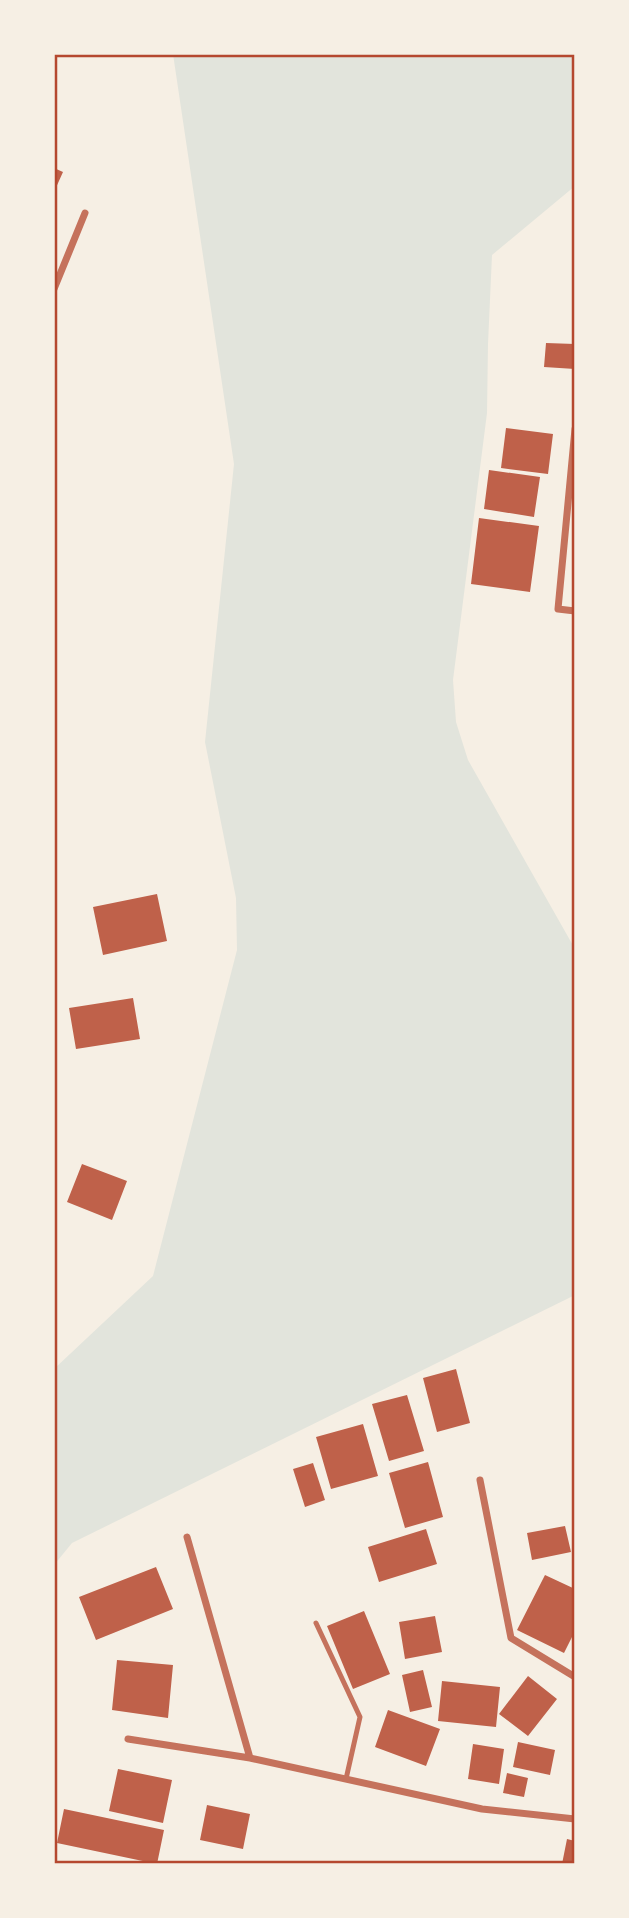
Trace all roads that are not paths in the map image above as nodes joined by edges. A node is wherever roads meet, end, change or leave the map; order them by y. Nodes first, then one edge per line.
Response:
1 (85, 213) dead end
2 (54, 289) edge
3 (575, 429) edge
4 (575, 611) edge
5 (480, 1480) dead end
6 (187, 1537) dead end
7 (316, 1623) dead end
8 (575, 1677) edge
9 (128, 1738) dead end
10 (250, 1758) junction
11 (346, 1779) junction
12 (575, 1819) edge

1 - 2 street
3 - 4 street
5 - 8 street
6 - 10 street
7 - 11 lane
9 - 10 street
10 - 11 street
11 - 12 street

